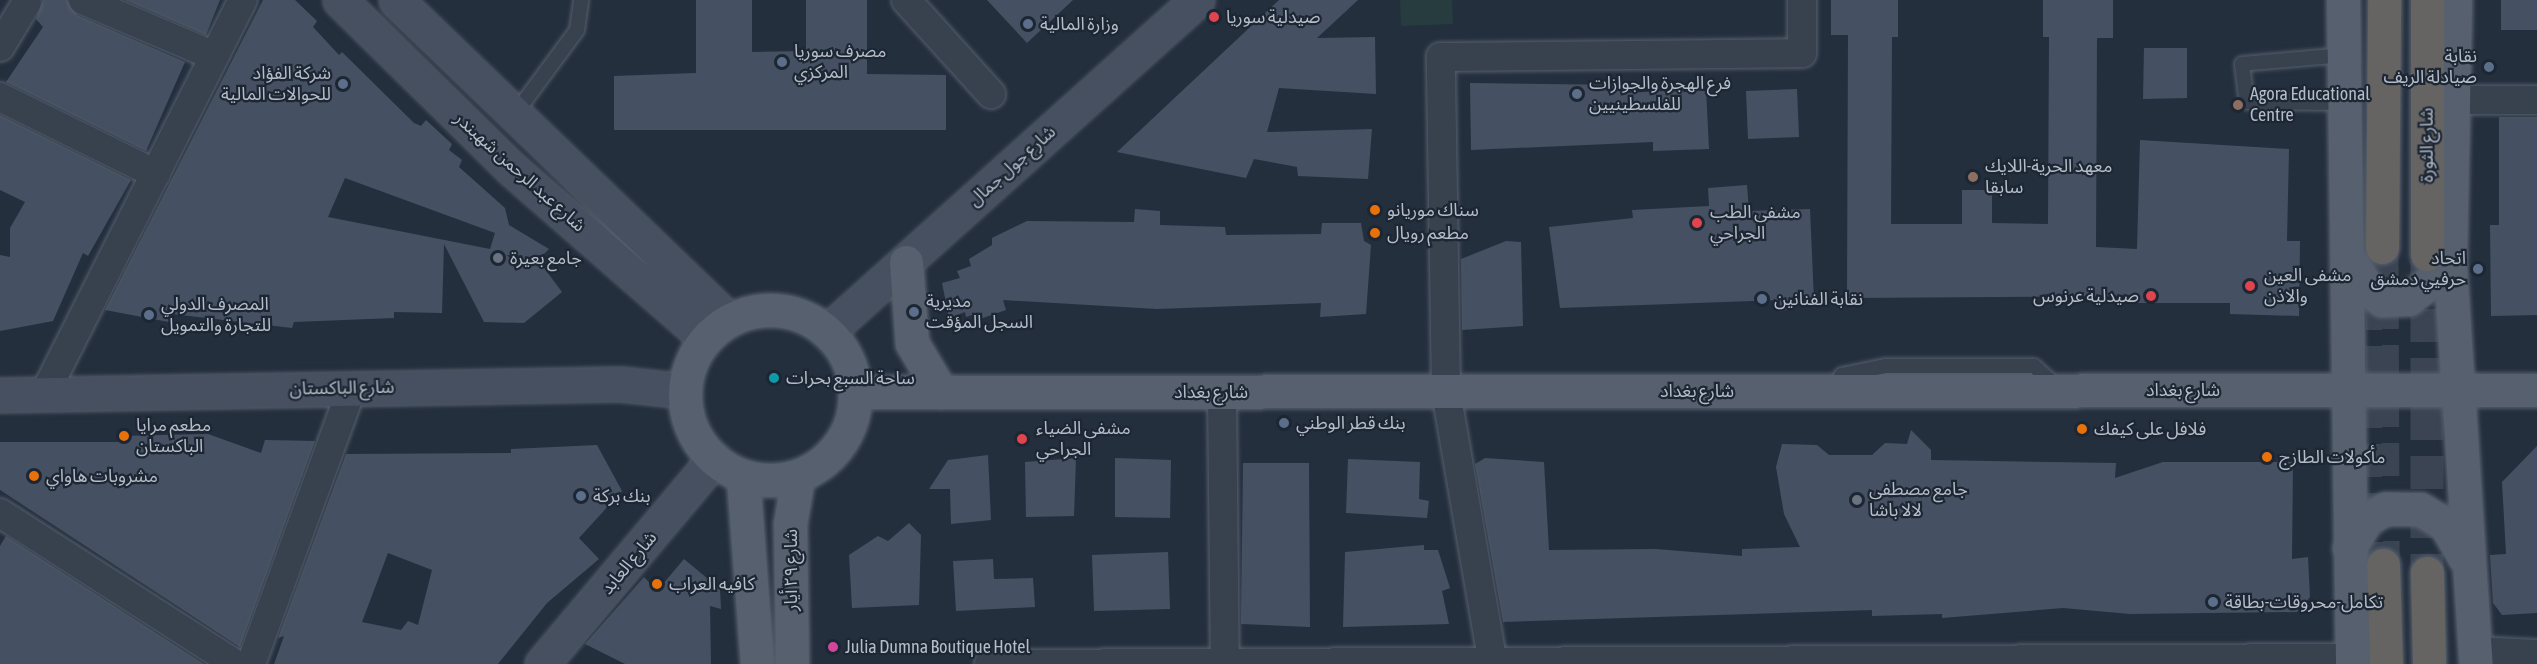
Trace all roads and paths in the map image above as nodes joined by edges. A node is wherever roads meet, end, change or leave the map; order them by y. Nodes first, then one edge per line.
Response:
1 (83, 0) edge
2 (243, 0) edge
3 (340, 0) edge
4 (396, 0) edge
5 (580, 0) edge
6 (906, 0) edge
7 (1197, 0) edge
8 (1802, 0) edge
9 (2343, 0) edge
10 (2384, 0) edge
11 (2427, 0) edge
12 (2455, 0) edge
13 (27, 1) edge
14 (0, 47) edge
15 (2344, 55) junction
16 (214, 56) junction
17 (991, 94) dead end
18 (0, 97) edge
19 (2453, 100) junction
20 (2537, 100) edge
21 (2345, 103) junction
22 (515, 114) junction
23 (156, 174) junction
24 (2382, 247) tunnel mouth
25 (2348, 257) junction
26 (2439, 260) junction
27 (906, 262) junction
28 (718, 329) junction
29 (827, 332) junction
30 (352, 388) junction
31 (2349, 389) junction
32 (2455, 389) junction
33 (2537, 390) edge
34 (684, 391) junction
35 (857, 392) junction
36 (941, 392) junction
37 (1222, 392) junction
38 (1446, 392) junction
39 (45, 393) junction
40 (0, 395) edge
41 (714, 459) junction
42 (743, 477) junction
43 (798, 477) junction
44 (1, 516) edge
45 (2349, 548) junction
46 (2466, 560) junction
47 (2384, 565) tunnel mouth
48 (2427, 573) tunnel mouth
49 (2537, 654) edge
50 (2476, 658) edge
51 (2352, 661) edge
52 (1493, 663) edge
53 (235, 664) edge
54 (252, 664) edge
55 (542, 664) edge
56 (757, 664) edge
57 (792, 664) edge
58 (989, 664) edge
59 (1225, 664) edge
60 (2386, 664) edge
61 (2429, 664) edge

1 - 16 street
2 - 16 street
3 - 28 main road, شارع عبد الرحمن شهبندر
4 - 22 main road, شارع عبد الرحمن شهبندر
5 - 22 lane
6 - 17 street
7 - 27 main road, شارع جول جمال
8 - 38 street
9 - 15 main road
10 - 24 highway
11 - 26 highway, شارع الثورة
12 - 19 main road
13 - 14 street
15 - 21 main road
15 - 21 lane
16 - 23 street
18 - 23 street
19 - 20 street
19 - 26 main road
21 - 25 main road
22 - 28 main road, شارع عبد الرحمن شهبندر
23 - 39 street
25 - 26 main road
25 - 31 main road
26 - 32 main road
27 - 29 main road, شارع جول جمال
27 - 36 main road
28 - 29 main road
28 - 34 main road
29 - 35 main road
30 - 34 main road, شارع الباكستان
30 - 39 main road, شارع الباكستان
30 - 54 street
31 - 32 main road, شارع بغداد
31 - 38 main road, شارع بغداد
31 - 45 main road
32 - 33 main road, شارع بغداد
32 - 46 main road
34 - 41 main road
35 - 36 main road, شارع بغداد
35 - 43 main road
36 - 37 main road, شارع بغداد
37 - 38 main road, شارع بغداد
37 - 59 street
38 - 52 street
39 - 40 main road, شارع الباكستان
41 - 42 main road
41 - 55 main road, شارع العابد
42 - 43 main road
42 - 56 main road, شارع ٢٩ أيار
43 - 57 main road, شارع ٢٩ أيار
44 - 53 street
45 - 46 main road
45 - 51 main road
46 - 50 main road
47 - 60 highway
48 - 61 highway
49 - 50 street
51 - 52 street
52 - 59 street
58 - 59 street

